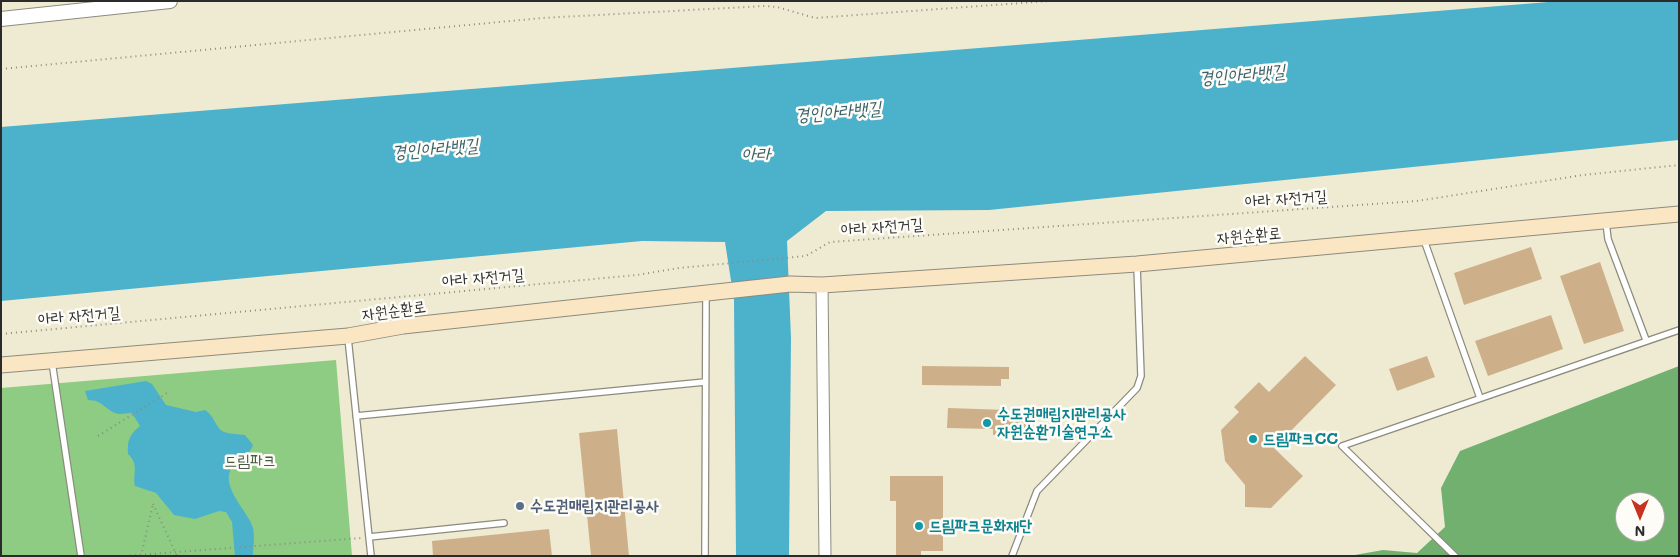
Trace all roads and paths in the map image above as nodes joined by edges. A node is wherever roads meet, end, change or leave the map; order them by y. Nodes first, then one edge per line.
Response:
1 (170, 1) edge
2 (1050, 1) edge
3 (1, 19) edge
4 (1, 69) edge
5 (1679, 165) edge
6 (1679, 214) edge
7 (1605, 220) junction
8 (1423, 238) junction
9 (1137, 264) junction
10 (822, 285) junction
11 (711, 291) junction
12 (1679, 330) edge
13 (1, 334) edge
14 (348, 336) junction
15 (1646, 340) junction
16 (52, 361) junction
17 (1, 365) edge
18 (705, 382) junction
19 (167, 393) dead end
20 (1480, 398) junction
21 (356, 416) junction
22 (98, 436) dead end
23 (504, 523) dead end
24 (369, 537) junction
25 (175, 552) junction
26 (141, 555) edge
27 (81, 556) edge
28 (125, 556) edge
29 (177, 556) edge
30 (371, 556) edge
31 (705, 556) edge
32 (825, 556) edge
33 (1012, 556) edge
34 (1455, 556) edge

1 - 3 street
2 - 4 path
5 - 13 path, 아라 자전거길
6 - 7 main road, 자원순환로
7 - 8 main road, 자원순환로
7 - 15 lane
8 - 9 main road, 자원순환로
8 - 20 lane
9 - 10 main road, 자원순환로
9 - 33 lane
10 - 11 main road, 자원순환로
10 - 32 street
11 - 14 main road, 자원순환로
11 - 18 lane
12 - 15 lane
14 - 16 main road, 자원순환로
14 - 21 lane
15 - 20 lane
16 - 17 main road, 자원순환로
16 - 27 lane
18 - 21 lane
18 - 31 lane
19 - 22 path
20 - 34 lane
21 - 24 lane
23 - 24 lane
24 - 25 path
24 - 30 lane
25 - 26 path
25 - 26 path
25 - 29 path
26 - 28 path

